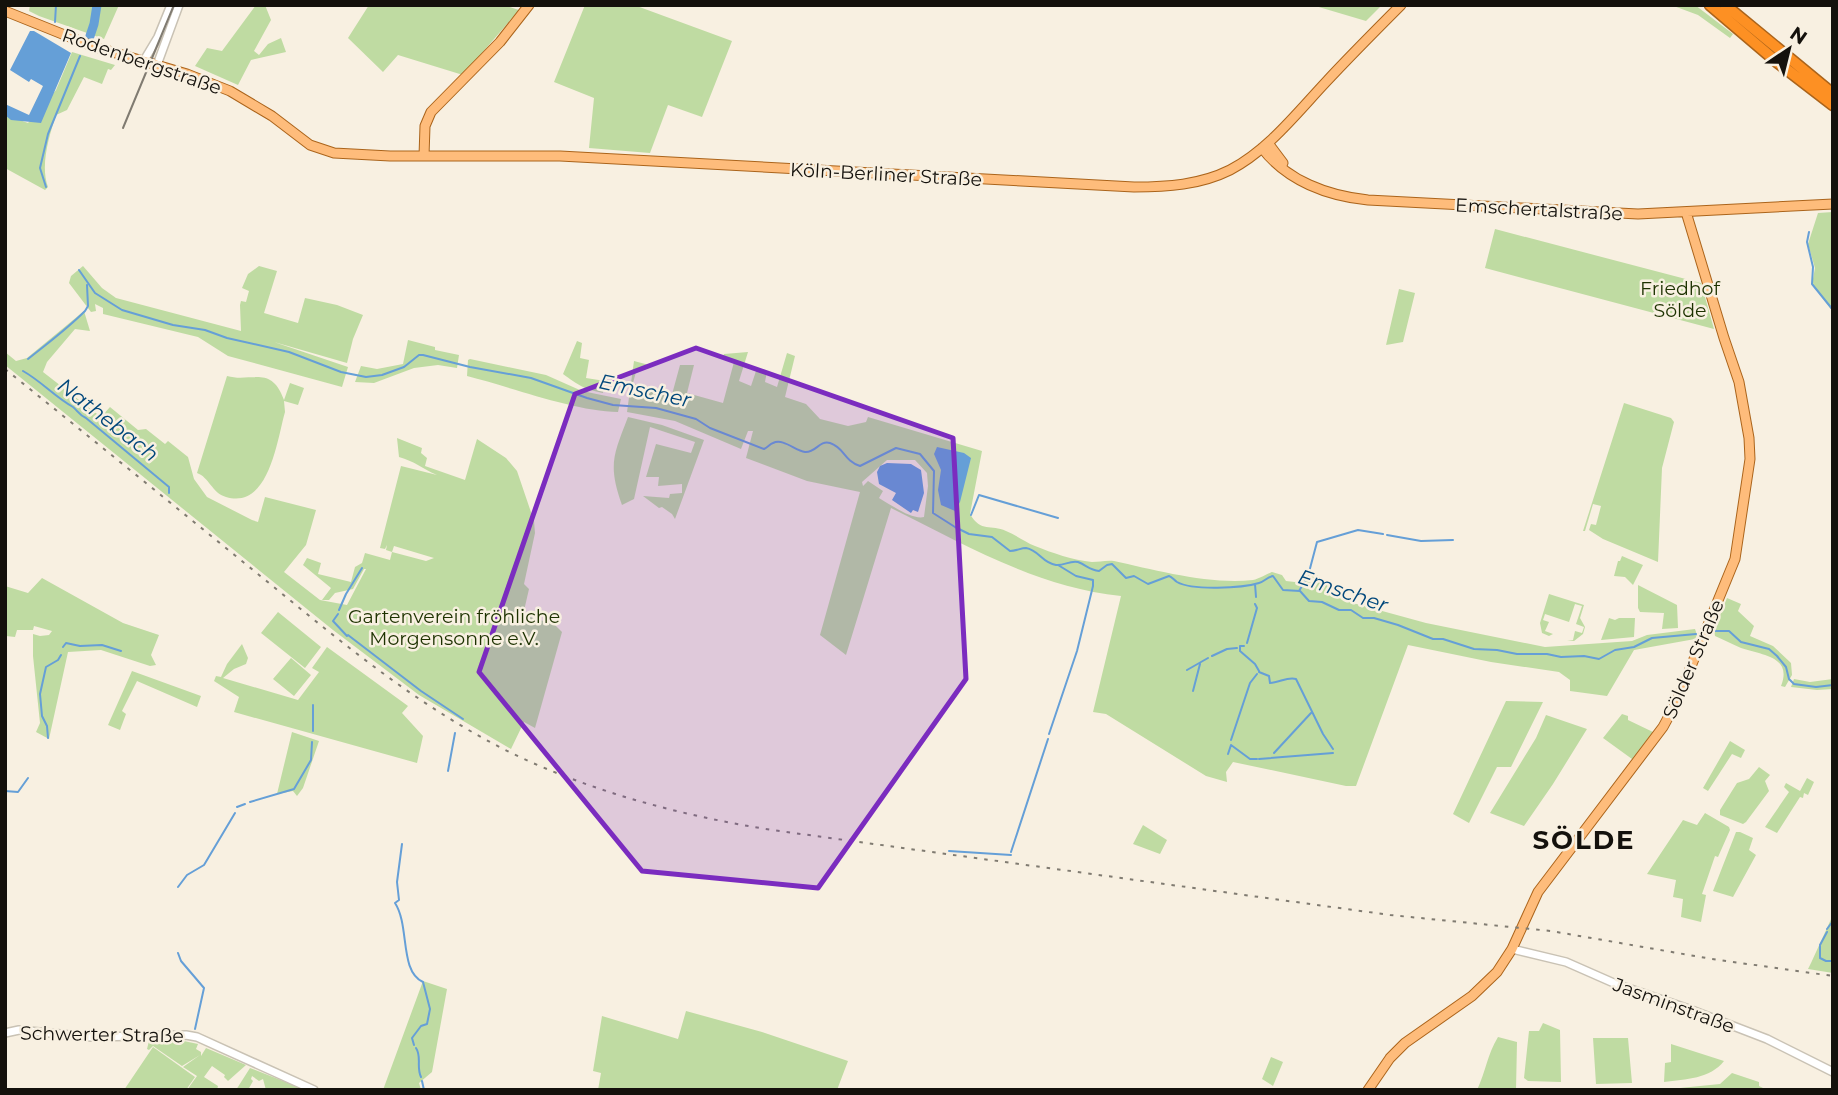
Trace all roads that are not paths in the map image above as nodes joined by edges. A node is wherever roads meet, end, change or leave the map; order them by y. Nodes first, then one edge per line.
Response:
1 (171, 5) edge
2 (179, 5) edge
3 (529, 5) edge
4 (1401, 5) edge
5 (1710, 5) edge
6 (1725, 5) edge
7 (5, 11) edge
8 (143, 62) junction
9 (157, 65) junction
10 (1833, 94) edge
11 (1833, 105) edge
12 (305, 142) joint
13 (1265, 145) junction
14 (428, 156) junction
15 (1833, 204) edge
16 (1686, 212) junction
17 (1512, 949) junction
18 (5, 1032) edge
19 (1833, 1072) edge
20 (313, 1090) edge
21 (1368, 1090) edge

1 - 8 street
2 - 9 street
3 - 14 main road
4 - 13 main road, Köln-Berliner Straße
5 - 11 highway
6 - 10 highway
7 - 8 main road, Rodenbergstraße
8 - 9 main road, Rodenbergstraße
9 - 12 main road, Rodenbergstraße
12 - 14 main road, Köln-Berliner Straße
13 - 14 main road, Köln-Berliner Straße
13 - 16 main road, Emschertalstraße
15 - 16 main road, Emschertalstraße
16 - 17 main road, Sölder Straße
17 - 19 street, Jasminstraße
17 - 21 main road, Sölder Straße
18 - 20 street, Schwerter Straße

